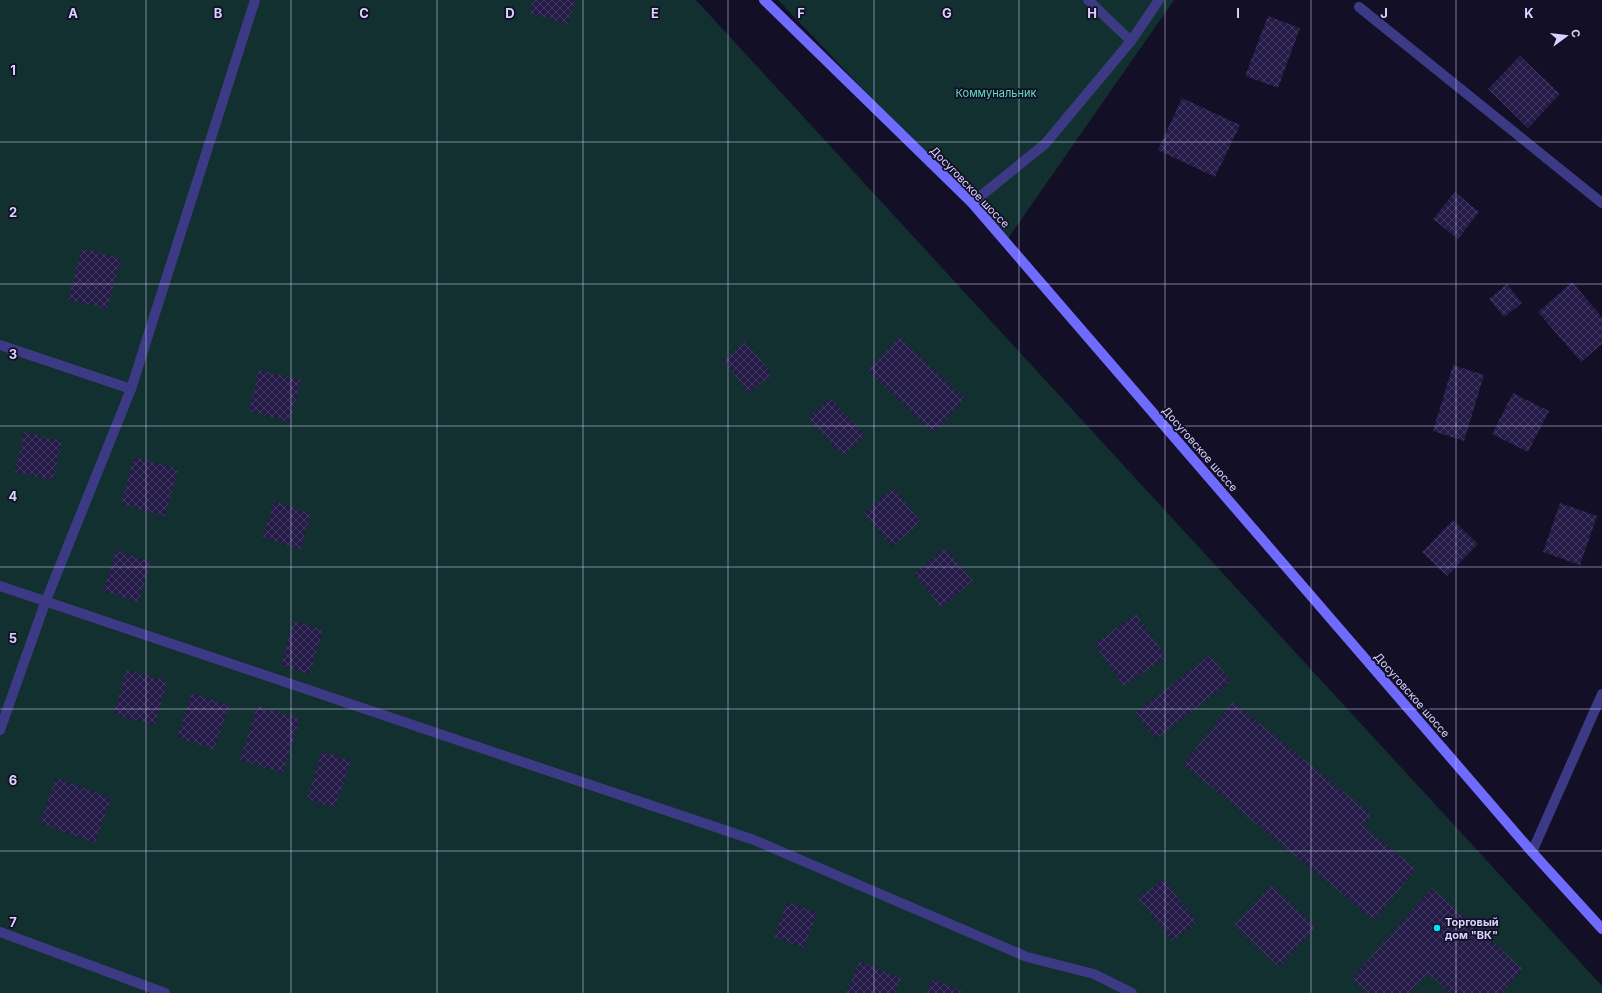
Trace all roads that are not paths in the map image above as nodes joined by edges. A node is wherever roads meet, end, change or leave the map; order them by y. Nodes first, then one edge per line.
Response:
1 (255, 0) edge
2 (764, 0) edge
3 (1088, 0) edge
4 (1159, 0) edge
5 (1359, 7) dead end
6 (1131, 41) junction
7 (972, 203) junction
8 (1602, 203) edge
9 (0, 346) edge
10 (130, 389) junction
11 (0, 586) edge
12 (45, 603) junction
13 (1602, 694) edge
14 (0, 730) edge
15 (1532, 852) junction
16 (1602, 929) edge
17 (0, 932) edge
18 (165, 993) edge
19 (1132, 993) edge

1 - 10 lane
2 - 7 main road, Досуговское шоссе
3 - 6 lane
4 - 6 lane
5 - 8 lane
6 - 7 lane
7 - 15 main road, Досуговское шоссе
9 - 10 lane
10 - 12 lane
11 - 12 lane
12 - 14 lane
12 - 19 lane
13 - 15 lane
15 - 16 main road, Досуговское шоссе
17 - 18 lane

